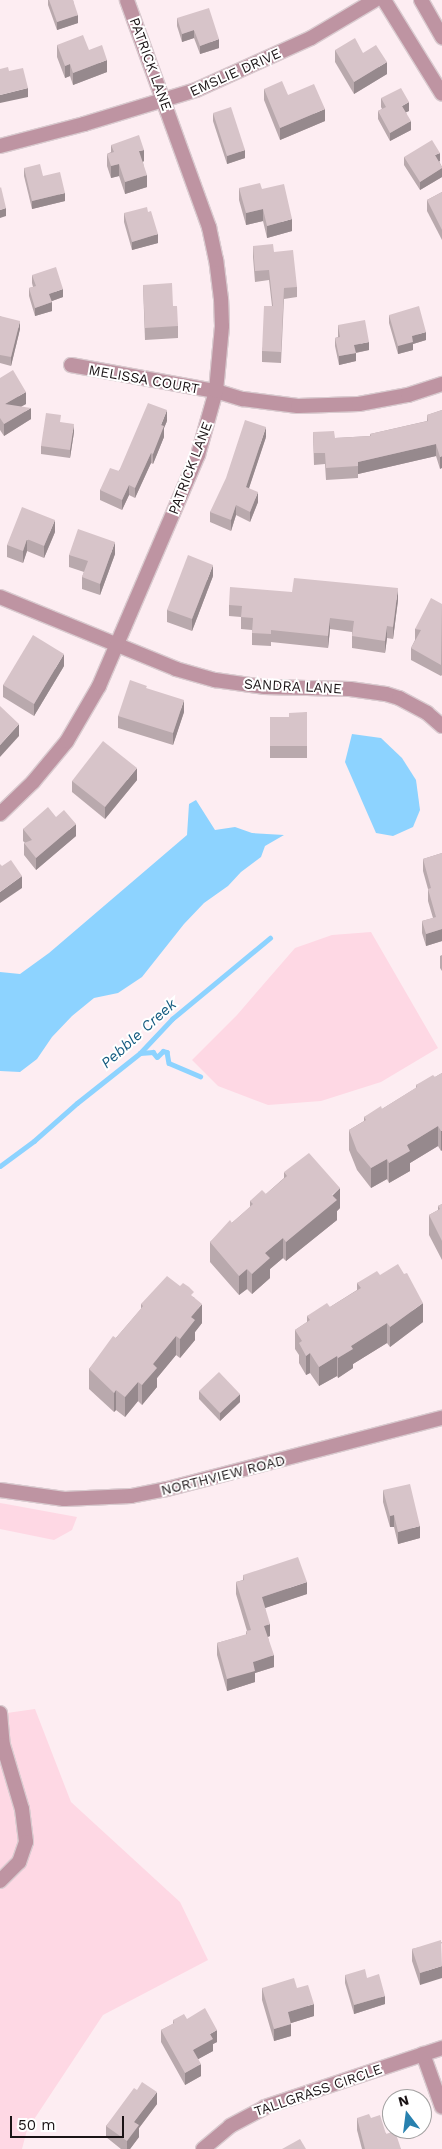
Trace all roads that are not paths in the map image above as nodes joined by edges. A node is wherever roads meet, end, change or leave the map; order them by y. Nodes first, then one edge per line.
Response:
1 (127, 0) edge
2 (375, 0) edge
3 (384, 0) edge
4 (421, 0) edge
5 (442, 37) edge
6 (442, 94) edge
7 (164, 101) junction
8 (0, 146) edge
9 (71, 365) dead end
10 (442, 384) edge
11 (216, 391) junction
12 (0, 597) edge
13 (117, 645) junction
14 (442, 726) edge
15 (0, 814) edge
16 (442, 1418) edge
17 (0, 1490) edge
18 (0, 1713) edge
19 (0, 1881) edge
20 (442, 2048) edge
21 (423, 2054) junction
22 (442, 2107) edge
23 (202, 2149) edge

1 - 7 street, PATRICK LANE
2 - 7 street, EMSLIE DRIVE
3 - 6 street
4 - 5 street
7 - 8 street, EMSLIE DRIVE
7 - 11 street, PATRICK LANE
9 - 11 street, MELISSA COURT
10 - 11 street, MELISSA COURT
11 - 13 street, PATRICK LANE
12 - 13 street, SANDRA LANE
13 - 14 street, SANDRA LANE
13 - 15 street, PATRICK LANE
16 - 17 street, NORTHVIEW ROAD
18 - 19 street
20 - 21 street, TALLGRASS CIRCLE
21 - 22 street
21 - 23 street, TALLGRASS CIRCLE

